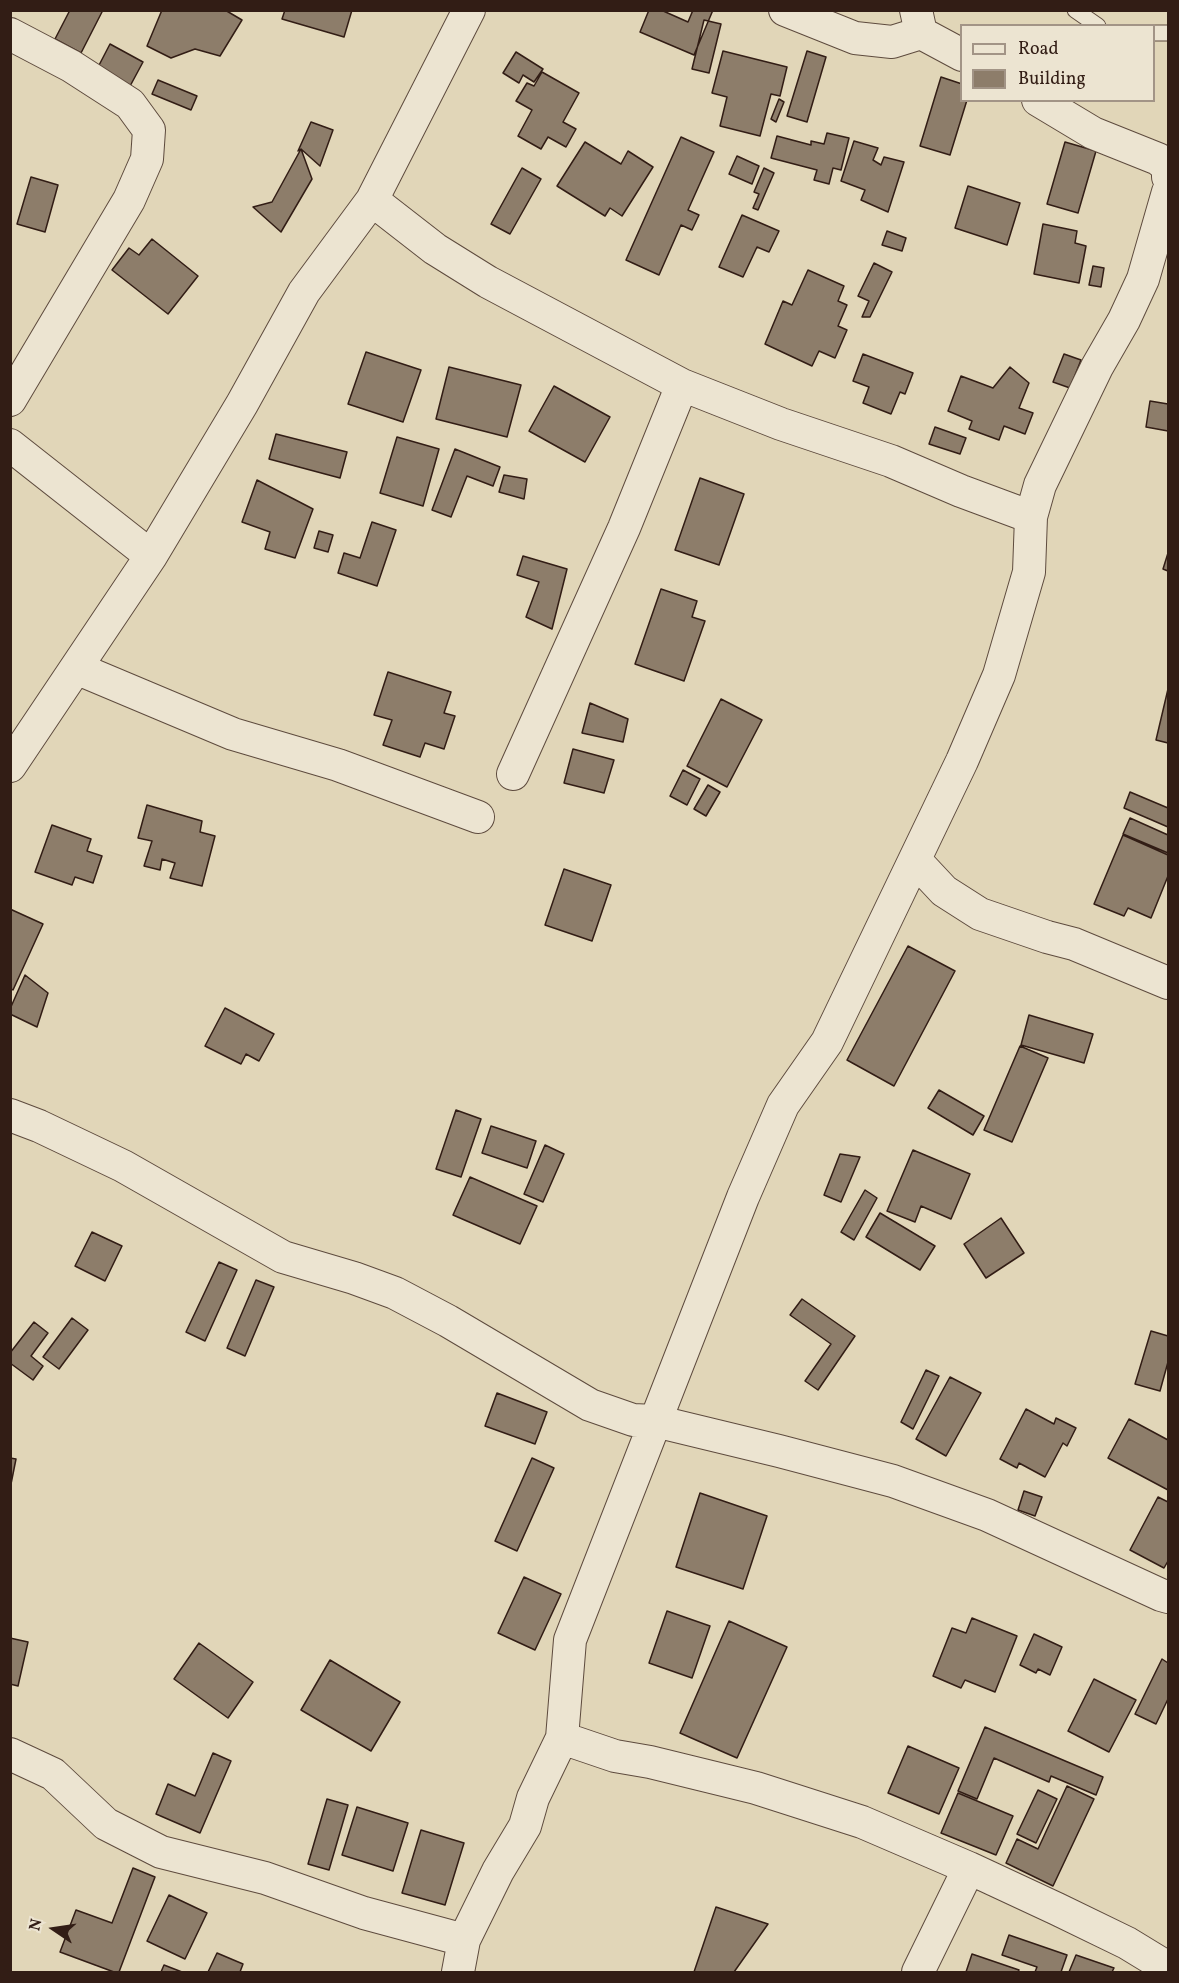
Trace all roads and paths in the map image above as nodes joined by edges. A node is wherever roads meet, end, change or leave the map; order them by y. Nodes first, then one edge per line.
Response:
1 (469, 10) edge
2 (785, 10) edge
3 (1075, 10) edge
4 (919, 22) edge
5 (1095, 24) edge
6 (10, 34) edge
7 (960, 53) edge
8 (1041, 102) edge
9 (1168, 177) edge
10 (1168, 192) edge
11 (372, 200) junction
12 (1156, 280) edge
13 (682, 385) junction
14 (10, 400) edge
15 (10, 445) edge
16 (1031, 517) junction
17 (151, 556) junction
18 (76, 668) junction
19 (10, 766) edge
20 (513, 774) dead end
21 (478, 816) dead end
22 (915, 860) junction
23 (1168, 983) edge
24 (10, 1115) edge
25 (655, 1421) junction
26 (1168, 1597) edge
27 (562, 1738) junction
28 (10, 1754) edge
29 (969, 1868) junction
30 (464, 1940) junction
31 (1168, 1968) edge
32 (458, 1972) edge
33 (918, 1972) edge

1 - 11 street
2 - 4 street
3 - 5 lane
4 - 7 street
6 - 14 street
8 - 9 street
10 - 12 street
11 - 13 street
11 - 17 street
12 - 16 street
13 - 16 street
13 - 20 street
15 - 17 street
16 - 22 street
17 - 18 street
18 - 19 street
18 - 21 street
22 - 23 street
22 - 25 street
24 - 25 street
25 - 26 street
25 - 27 street
27 - 29 street
27 - 30 street
28 - 30 street
29 - 31 street
29 - 33 street
30 - 32 street

